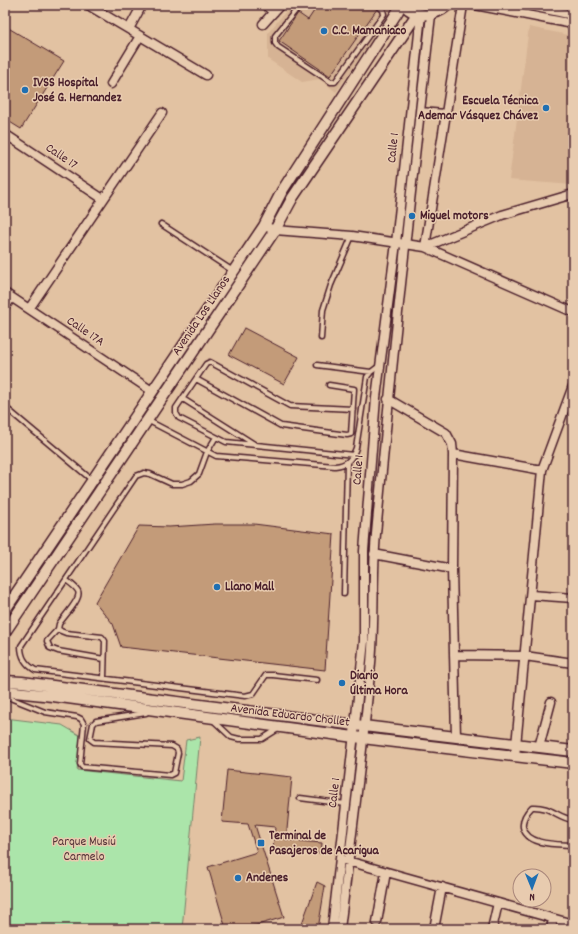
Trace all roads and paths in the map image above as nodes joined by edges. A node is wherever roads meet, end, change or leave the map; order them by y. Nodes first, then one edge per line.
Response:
1 (88, 5) edge
2 (142, 5) edge
3 (264, 5) edge
4 (280, 5) edge
5 (300, 5) edge
6 (376, 5) edge
7 (400, 5) edge
8 (404, 5) edge
9 (448, 5) edge
10 (462, 5) edge
11 (475, 5) edge
12 (528, 5) edge
13 (274, 12) junction
14 (423, 14) junction
15 (573, 15) edge
16 (263, 24) dead end
17 (573, 24) edge
18 (129, 29) junction
19 (140, 36) junction
20 (206, 74) dead end
21 (111, 84) dead end
22 (420, 112) junction
23 (162, 113) dead end
24 (445, 114) junction
25 (5, 134) edge
26 (573, 194) edge
27 (103, 199) junction
28 (161, 224) dead end
29 (264, 226) junction
30 (275, 230) junction
31 (352, 236) junction
32 (396, 243) junction
33 (405, 244) junction
34 (425, 248) junction
35 (233, 272) junction
36 (5, 294) edge
37 (13, 299) junction
38 (29, 309) junction
39 (5, 310) edge
40 (573, 312) edge
41 (321, 338) dead end
42 (381, 364) junction
43 (317, 365) dead end
44 (371, 372) junction
45 (196, 379) junction
46 (329, 385) dead end
47 (573, 386) edge
48 (152, 391) junction
49 (183, 399) junction
50 (388, 399) junction
51 (5, 407) edge
52 (353, 409) junction
53 (147, 420) junction
54 (216, 437) junction
55 (256, 445) junction
56 (207, 452) junction
57 (453, 454) junction
58 (354, 455) junction
59 (347, 463) junction
60 (542, 470) junction
61 (92, 480) junction
62 (374, 554) junction
63 (452, 570) junction
64 (66, 580) junction
65 (344, 594) dead end
66 (531, 595) junction
67 (573, 598) edge
68 (5, 610) edge
69 (58, 629) junction
70 (5, 632) edge
71 (454, 655) junction
72 (525, 656) junction
73 (104, 658) junction
74 (573, 663) edge
75 (104, 678) junction
76 (317, 680) dead end
77 (5, 681) edge
78 (5, 691) edge
79 (5, 696) edge
80 (551, 702) dead end
81 (157, 711) junction
82 (213, 719) junction
83 (360, 726) junction
84 (280, 728) junction
85 (456, 737) junction
86 (359, 738) junction
87 (516, 744) junction
88 (539, 747) junction
89 (573, 751) edge
90 (515, 756) junction
91 (573, 763) edge
92 (300, 798) dead end
93 (346, 804) junction
94 (573, 820) edge
95 (573, 845) edge
96 (340, 859) junction
97 (348, 861) junction
98 (386, 872) junction
99 (442, 887) junction
100 (498, 903) junction
101 (553, 919) junction
102 (377, 922) dead end
103 (573, 924) edge
104 (332, 929) edge
105 (340, 929) edge
106 (434, 929) edge
107 (492, 929) edge
108 (551, 929) edge

1 - 18 street
2 - 18 street
3 - 13 street
4 - 13 street
5 - 6 lane
7 - 29 street, Avenida Los Llanos
8 - 14 street
9 - 14 street
10 - 24 street
11 - 17 street
12 - 15 street
13 - 16 street
14 - 22 street, Calle 1
14 - 30 street, Avenida Los Llanos
14 - 32 street, Calle 1
18 - 19 street
19 - 20 street
19 - 21 street
22 - 24 street
22 - 33 street, Calle 1
23 - 27 street
24 - 34 street
25 - 27 street, Calle 17
26 - 34 street
27 - 38 street
28 - 35 lane
29 - 30 street
29 - 35 street, Avenida Los Llanos
30 - 31 street
30 - 53 street, Avenida Los Llanos
31 - 32 street
31 - 41 lane
32 - 33 street
32 - 42 street, Calle 1
33 - 34 street
33 - 50 street, Calle 1
34 - 40 street
35 - 48 street, Avenida Los Llanos
36 - 37 street, Calle 17A
37 - 38 street, Calle 17A
37 - 39 lane
38 - 48 street, Calle 17A
42 - 44 lane
42 - 83 street, Calle 1
43 - 44 lane
44 - 58 lane
45 - 49 lane
45 - 52 lane
45 - 52 lane
46 - 52 lane
47 - 60 street
48 - 61 street, Avenida Los Llanos
49 - 54 lane
49 - 55 lane
50 - 57 street
50 - 62 street, Calle 1
51 - 61 lane
53 - 56 lane
53 - 70 street, Avenida Los Llanos
54 - 55 lane
54 - 56 lane
55 - 58 lane
56 - 59 lane
56 - 64 lane
57 - 60 street
57 - 63 street
58 - 59 lane
59 - 65 lane
60 - 66 street
61 - 68 street, Avenida Los Llanos
62 - 63 street
62 - 83 street, Calle 1
63 - 71 street
64 - 69 lane
64 - 75 lane
66 - 67 street
66 - 72 street
69 - 73 lane
69 - 73 lane
71 - 72 street
71 - 85 street
72 - 74 street
72 - 87 street
73 - 75 lane
75 - 76 lane
77 - 83 street, Avenida Eduardo Chollet
78 - 81 street, Avenida Eduardo Chollet
79 - 81 lane
80 - 88 street
81 - 82 street, Avenida Eduardo Chollet
82 - 84 street, Avenida Eduardo Chollet
82 - 84 lane
83 - 85 street, Avenida Eduardo Chollet
83 - 86 street, Calle 1
84 - 86 street, Avenida Eduardo Chollet
85 - 87 street, Avenida Eduardo Chollet
86 - 90 street, Avenida Eduardo Chollet
86 - 93 street, Calle 1
86 - 97 street, Calle 1
87 - 88 street, Avenida Eduardo Chollet
87 - 90 street
88 - 89 street, Avenida Eduardo Chollet
90 - 91 street, Avenida Eduardo Chollet
92 - 93 lane
93 - 96 street, Calle 1
94 - 95 lane
96 - 97 street
96 - 104 street, Calle 1
97 - 98 street
97 - 105 street, Calle 1
98 - 99 street
98 - 102 street
99 - 100 street
99 - 106 street
100 - 101 street
100 - 107 street
101 - 103 street
101 - 108 street

